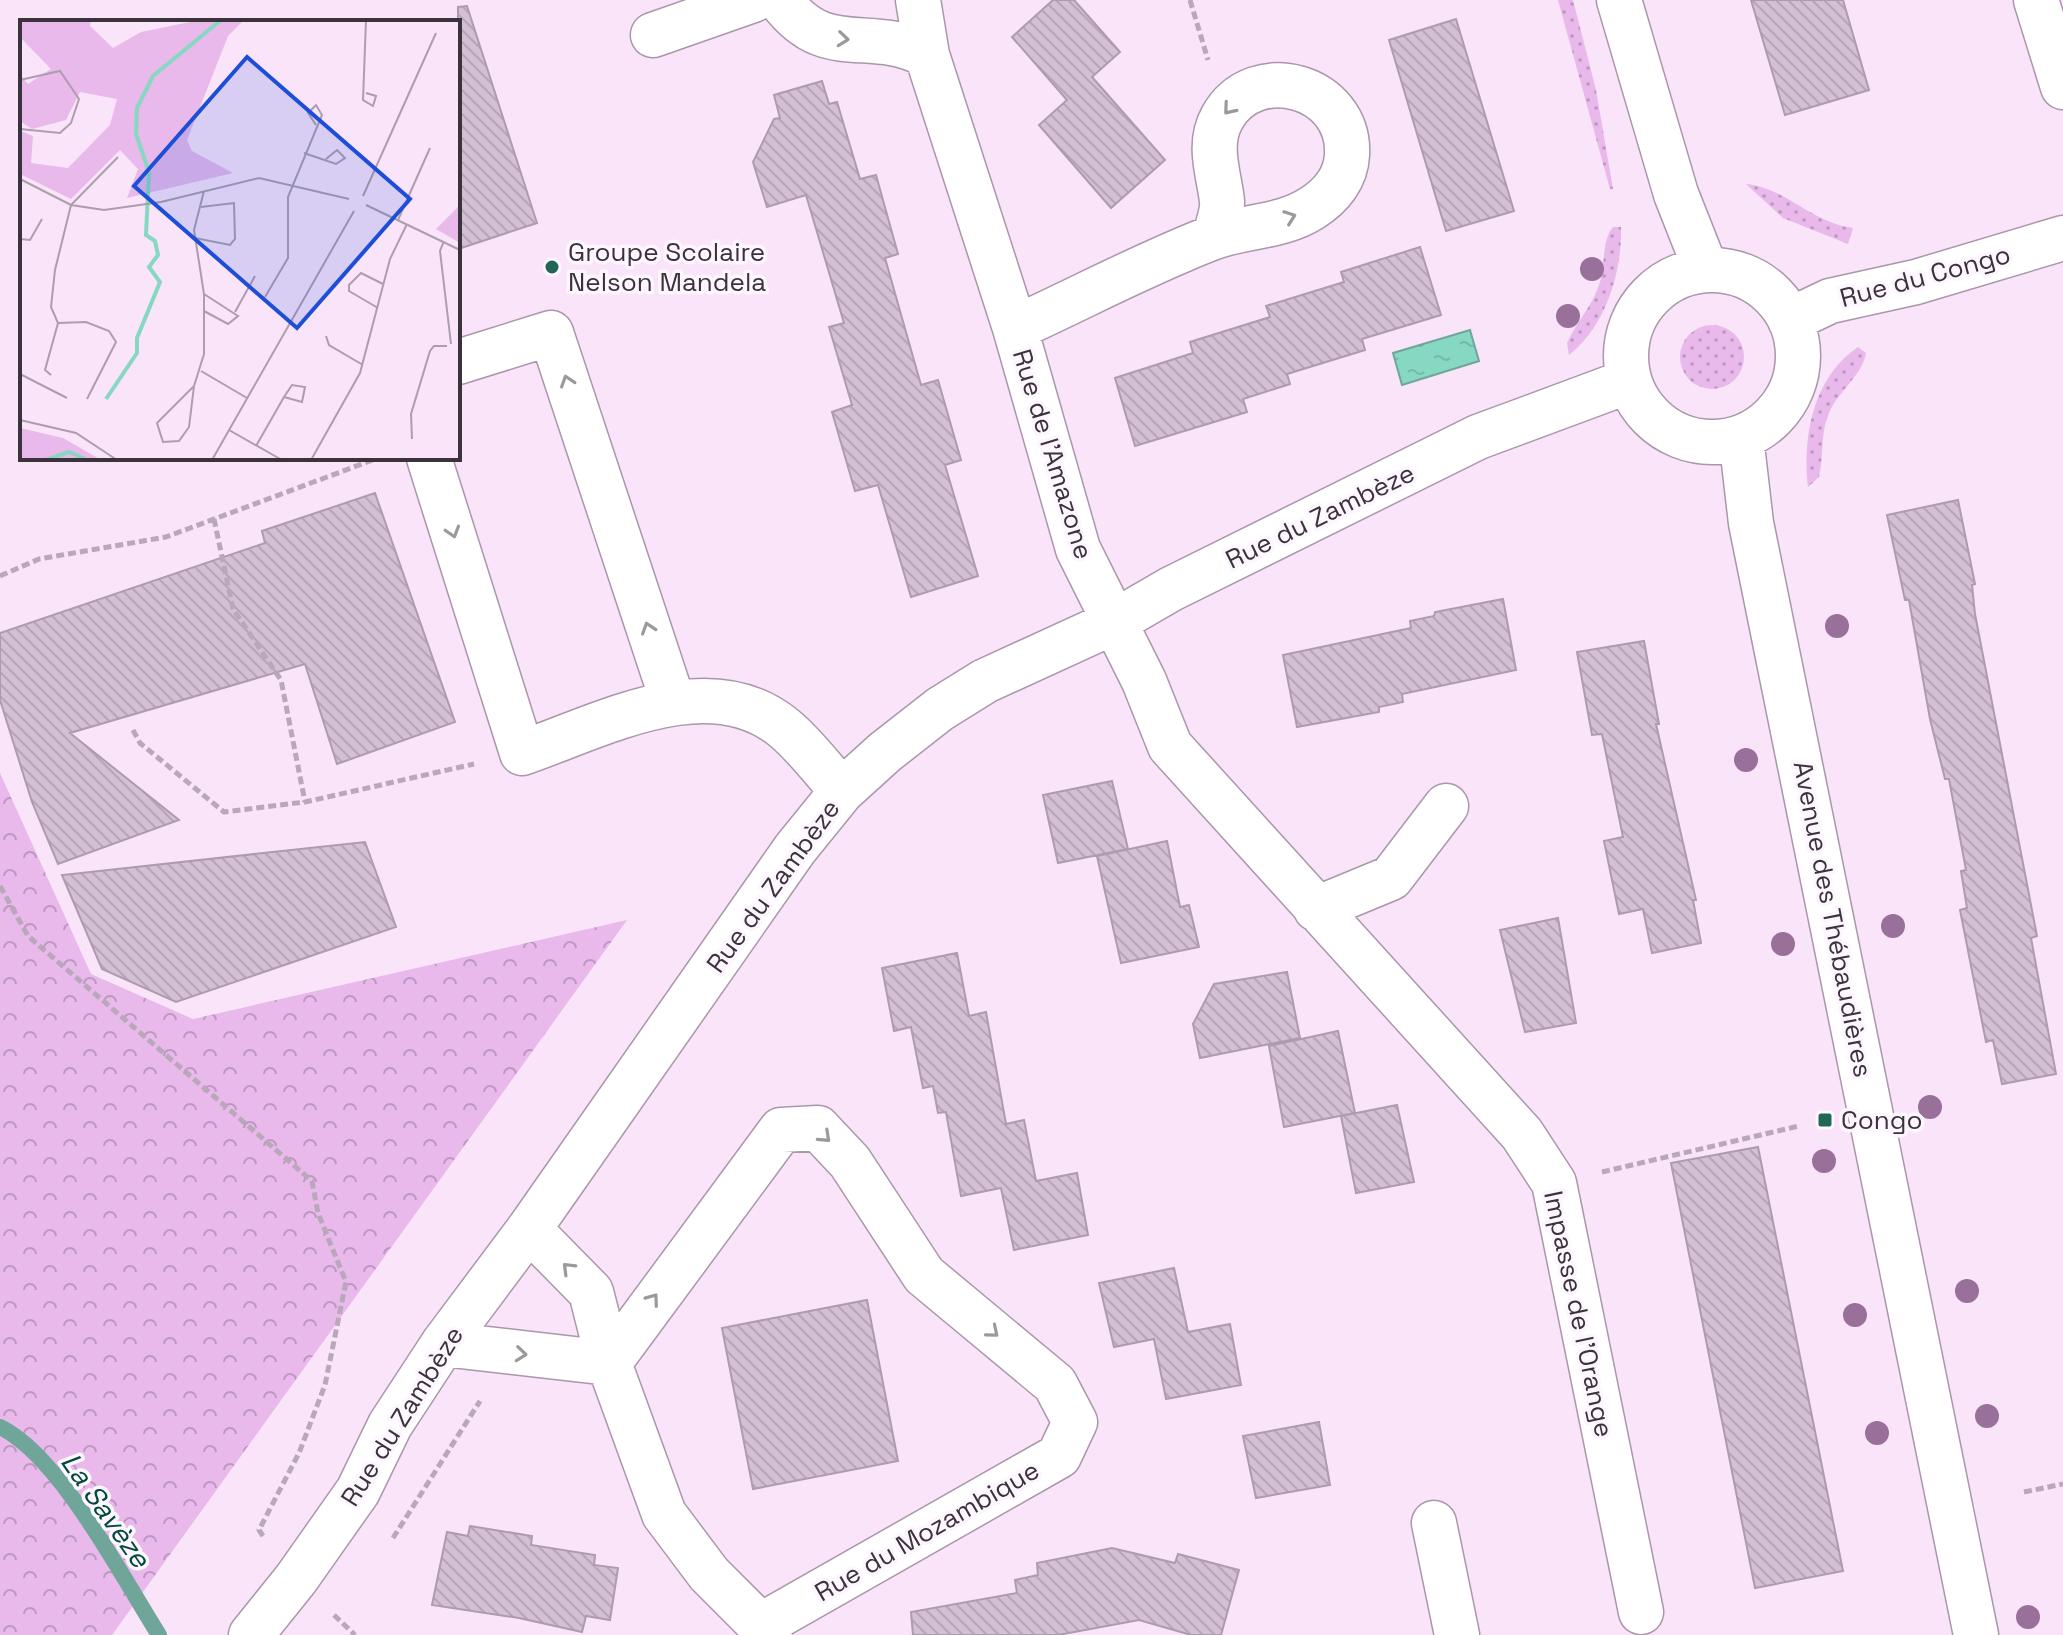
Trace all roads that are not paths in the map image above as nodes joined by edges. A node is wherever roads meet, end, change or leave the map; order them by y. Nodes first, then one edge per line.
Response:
1 (753, 0) edge
2 (780, 0) edge
3 (918, 0) edge
4 (1619, 0) edge
5 (2036, 0) edge
6 (653, 35) dead end
7 (927, 55) junction
8 (2063, 87) edge
9 (1215, 237) junction
10 (2063, 238) edge
11 (1706, 270) junction
12 (1790, 320) junction
13 (1015, 328) junction
14 (460, 361) edge
15 (1629, 381) junction
16 (1741, 437) junction
17 (430, 460) edge
18 (1114, 622) junction
19 (673, 702) junction
20 (842, 791) junction
21 (1446, 806) dead end
22 (1316, 909) junction
23 (529, 1229) junction
24 (443, 1344) junction
25 (609, 1363) junction
26 (1434, 1523) dead end
27 (1641, 1612) dead end
28 (765, 1630) edge
29 (251, 1635) edge
30 (1457, 1635) edge
31 (1976, 1635) edge

1 - 6 street
2 -> 7 street
3 - 7 street, Rue de l'Amazone
4 - 11 street
5 - 8 street
7 - 13 street, Rue de l'Amazone
9 -> 9 street, Rue de l'Amazone
9 - 13 street, Rue de l'Amazone
10 - 12 street, Rue du Congo
11 - 12 street
11 - 15 street
12 - 16 street
13 - 18 street, Rue de l'Amazone
19 -> 14 street
15 - 16 street
15 - 18 street, Rue du Zambèze
16 - 31 street, Avenue des Thébaudières
17 -> 19 street
18 - 20 street, Rue du Zambèze
18 - 22 street, Impasse de l'Orange
19 - 20 street
20 - 23 street, Rue du Zambèze
21 - 22 street
22 - 27 street, Impasse de l'Orange
23 - 24 street, Rue du Zambèze
25 -> 23 street, Rue du Mozambique
24 -> 25 street
24 - 29 street, Rue du Zambèze
25 - 28 street, Rue du Mozambique
25 -> 28 street, Rue du Mozambique
26 - 30 street

